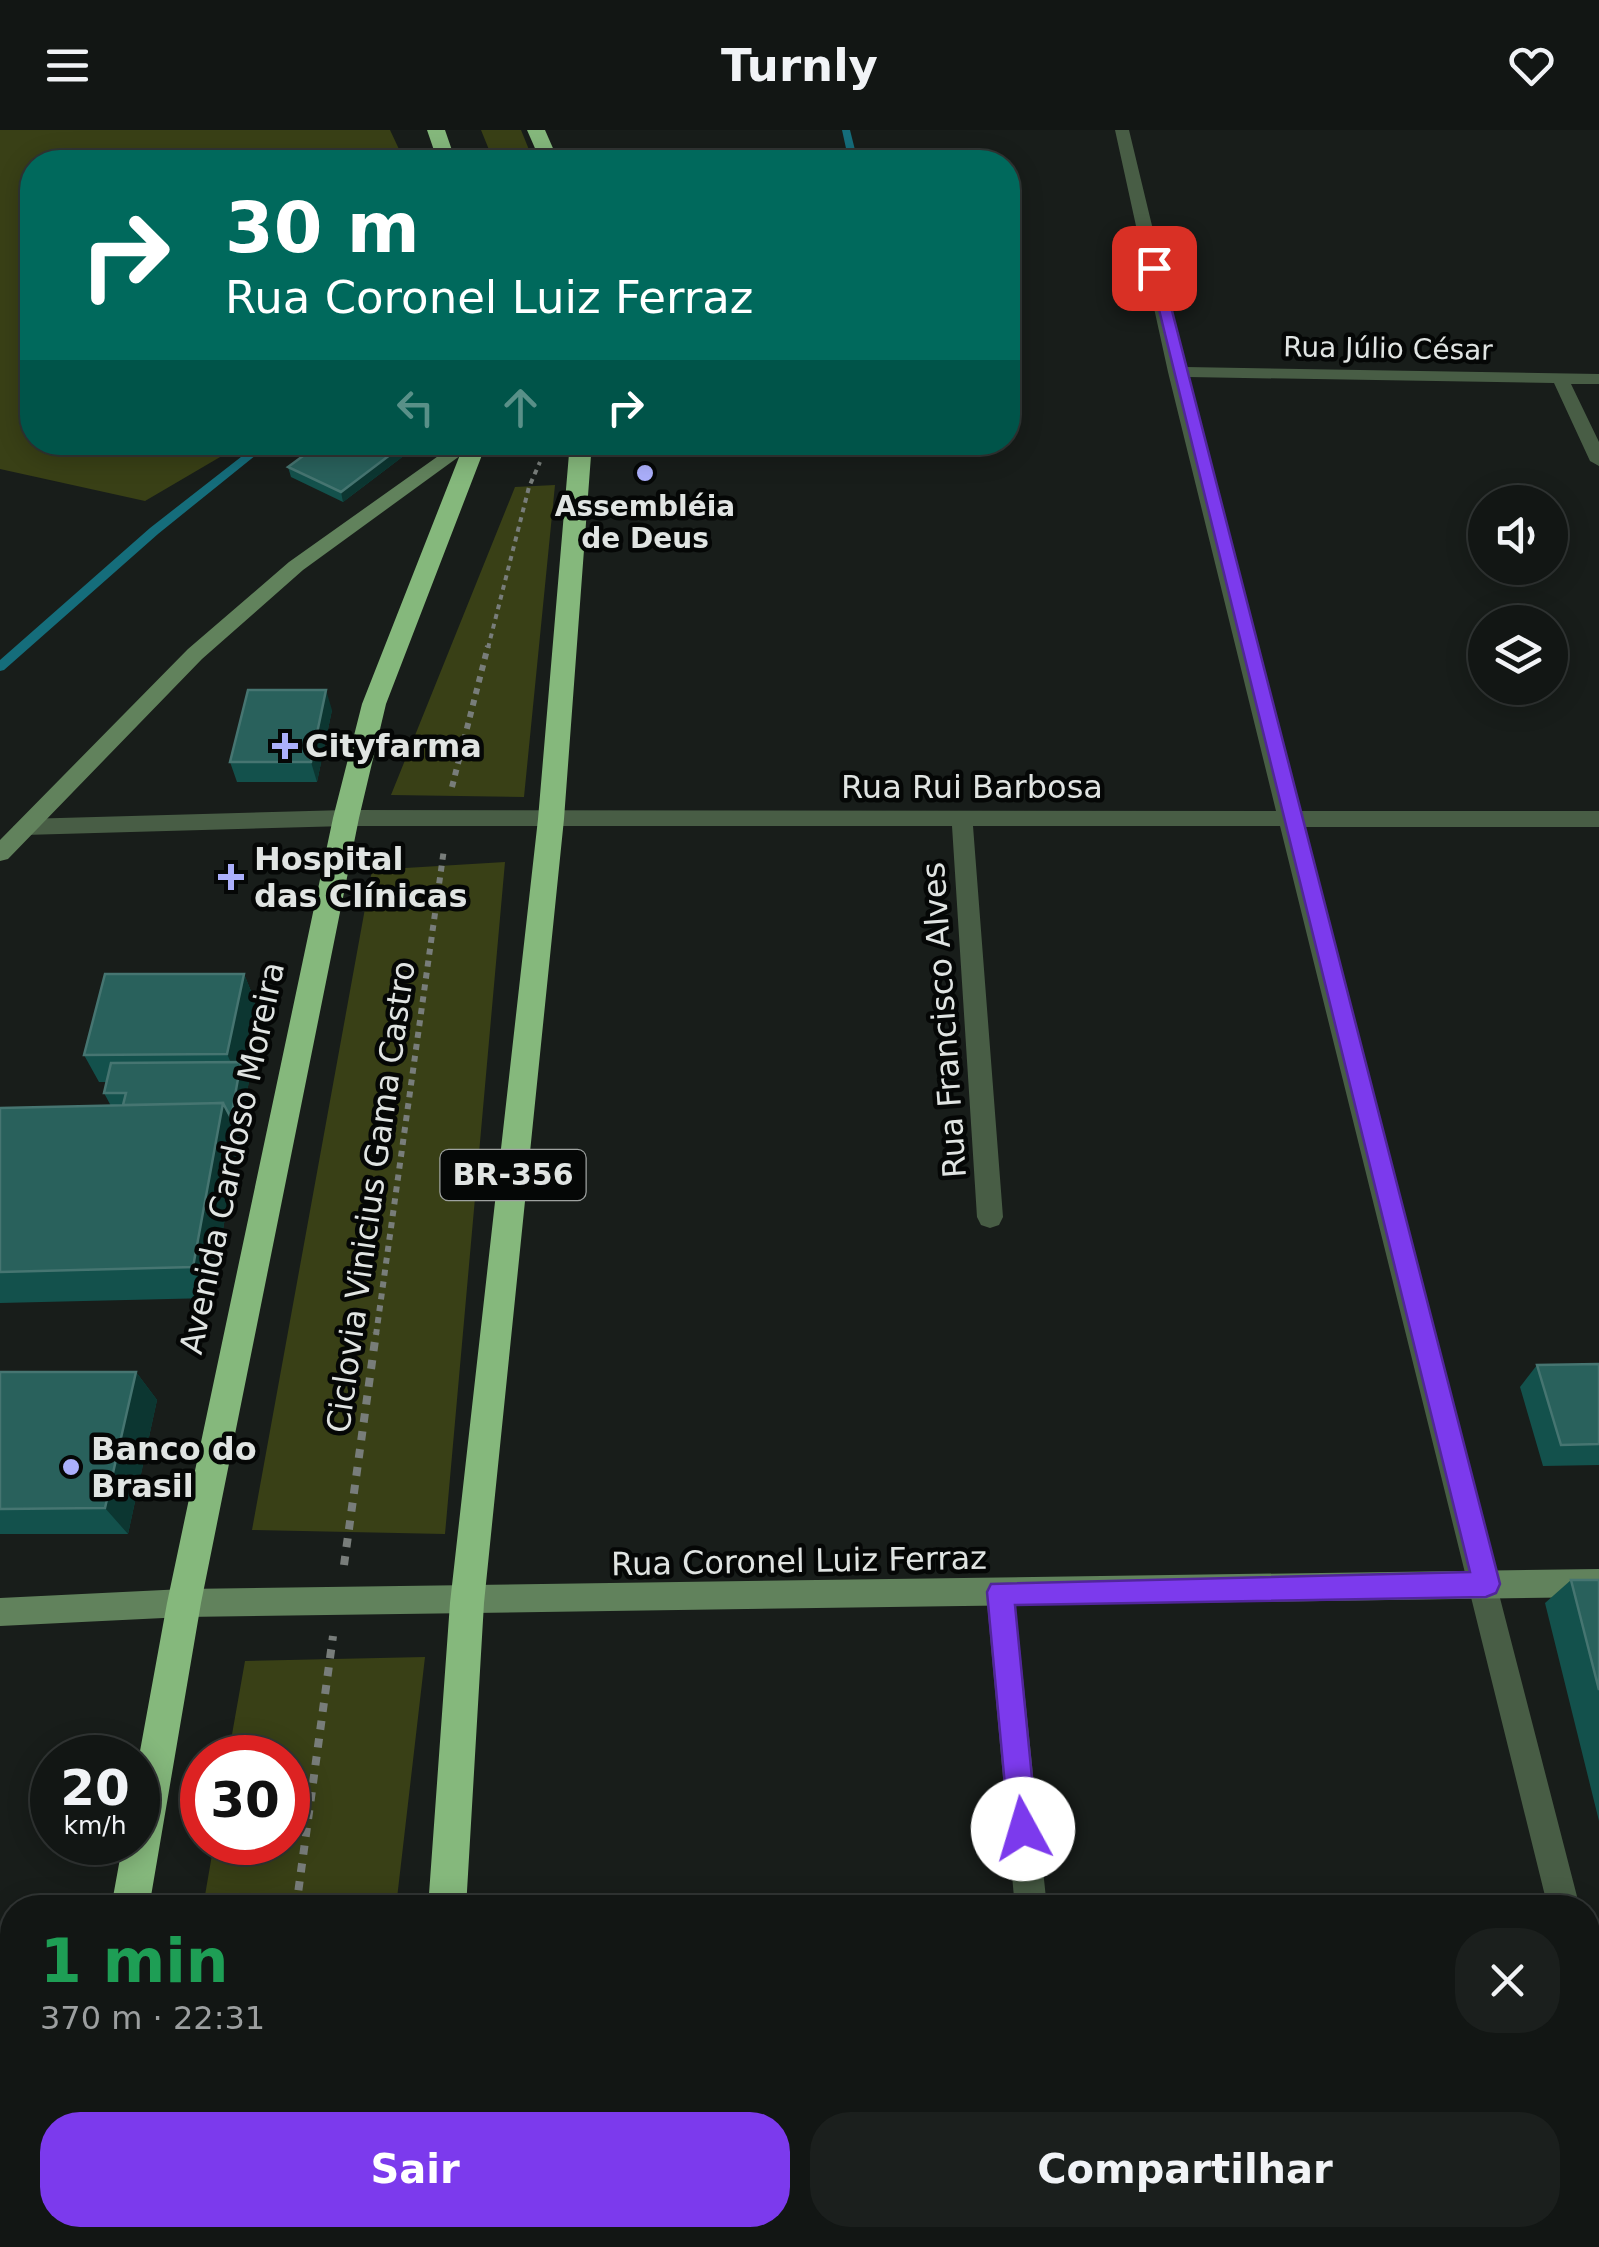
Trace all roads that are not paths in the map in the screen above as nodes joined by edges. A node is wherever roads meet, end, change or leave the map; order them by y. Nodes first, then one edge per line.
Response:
1 (1122, 130) edge
2 (1177, 372) junction
3 (1560, 378) junction
4 (1599, 379) edge
5 (454, 455) edge
6 (468, 455) edge
7 (580, 455) edge
8 (1599, 462) edge
9 (346, 818) junction
10 (550, 819) junction
11 (962, 819) junction
12 (1599, 819) edge
13 (1290, 822) junction
14 (24, 827) junction
15 (0, 853) edge
16 (990, 1217) dead end
17 (1599, 1583) edge
18 (1486, 1584) junction
19 (1000, 1592) junction
20 (468, 1602) junction
21 (184, 1603) junction
22 (0, 1612) edge
23 (132, 1895) edge
24 (448, 1895) edge
25 (1030, 1895) edge
26 (1561, 1895) edge

1 - 2 street
2 - 3 street, Rua Júlio César
2 - 13 street
3 - 4 street, Rua Júlio César
3 - 8 street
5 - 14 main road
6 - 9 highway, Avenida Cardoso Moreira
7 - 10 highway, BR-356
9 - 10 street, Rua Rui Barbosa
9 - 14 street, Rua Rui Barbosa
9 - 21 highway, Avenida Cardoso Moreira
10 - 11 street, Rua Rui Barbosa
10 - 20 highway, BR-356
11 - 13 street, Rua Rui Barbosa
11 - 16 street, Rua Francisco Alves
12 - 13 street, Rua Rui Barbosa
13 - 18 street
14 - 15 main road
17 - 18 main road, Rua Coronel Luiz Ferraz
18 - 19 main road, Rua Coronel Luiz Ferraz
18 - 26 street
19 - 20 main road, Rua Coronel Luiz Ferraz
19 - 25 street
20 - 21 main road, Rua Coronel Luiz Ferraz
20 - 24 highway, BR-356
21 - 22 main road, Rua Coronel Luiz Ferraz
21 - 23 highway, Avenida Cardoso Moreira

